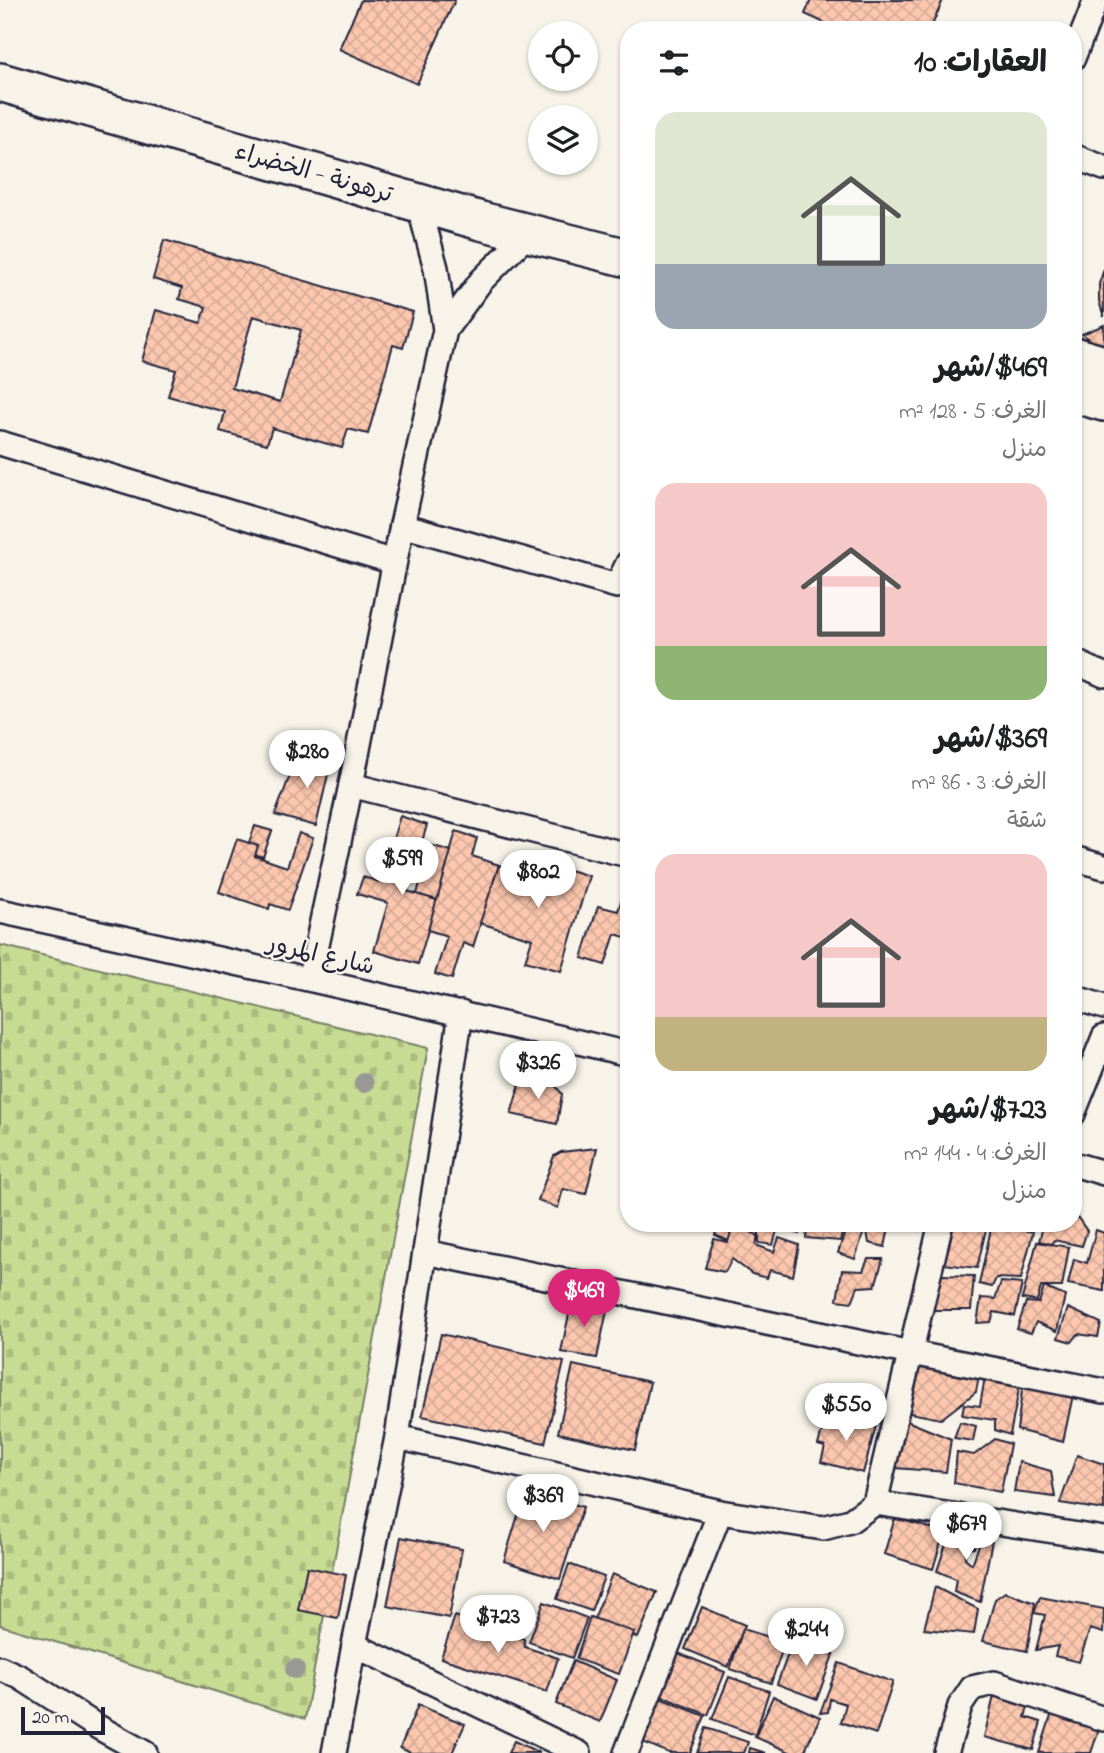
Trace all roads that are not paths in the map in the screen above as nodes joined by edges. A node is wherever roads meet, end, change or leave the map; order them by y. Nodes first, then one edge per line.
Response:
1 (1096, 0) edge
2 (1082, 35) edge
3 (0, 82) edge
4 (1082, 159) edge
5 (1104, 168) edge
6 (418, 202) junction
7 (529, 233) junction
8 (620, 256) edge
9 (444, 330) junction
10 (1082, 359) edge
11 (1104, 365) edge
12 (1082, 396) edge
13 (1104, 402) edge
14 (0, 443) edge
15 (401, 525) junction
16 (394, 562) junction
17 (620, 580) edge
18 (1082, 665) edge
19 (1104, 675) edge
20 (351, 785) junction
21 (620, 853) edge
22 (1082, 861) edge
23 (1104, 867) edge
24 (0, 911) edge
25 (310, 978) junction
26 (1082, 1000) edge
27 (1104, 1007) edge
28 (461, 1013) junction
29 (1104, 1037) edge
30 (620, 1052) edge
31 (1082, 1092) edge
32 (1082, 1167) edge
33 (1104, 1173) edge
34 (939, 1232) edge
35 (425, 1252) junction
36 (911, 1353) junction
37 (1104, 1391) edge
38 (397, 1437) junction
39 (875, 1503) junction
40 (720, 1512) junction
41 (1104, 1539) edge
42 (354, 1645) junction
43 (0, 1668) edge
44 (1104, 1718) edge
45 (145, 1753) edge
46 (334, 1753) edge
47 (579, 1753) edge
48 (626, 1753) edge
49 (946, 1753) edge

1 - 2 street
3 - 6 highway, ترهونة - الخضراء
4 - 5 street
6 - 7 highway, ترهونة - الخضراء
6 - 9 street
7 - 8 highway, ترهونة - الخضراء
7 - 9 street
9 - 15 street
10 - 11 highway
12 - 13 highway
14 - 16 street
15 - 16 street
15 - 17 street
16 - 20 street
18 - 19 street
20 - 21 street
20 - 25 street
22 - 23 street
24 - 25 street, شارع المرور
25 - 28 street, شارع المرور
26 - 27 street
28 - 30 street, شارع المرور
28 - 35 street
29 - 31 street
32 - 33 street
34 - 36 street
35 - 36 street
35 - 38 street
36 - 37 street
36 - 39 street
38 - 40 street
38 - 42 street
39 - 40 street
39 - 41 street
40 - 48 street
42 - 46 street
42 - 47 street
43 - 45 street
44 - 49 street

